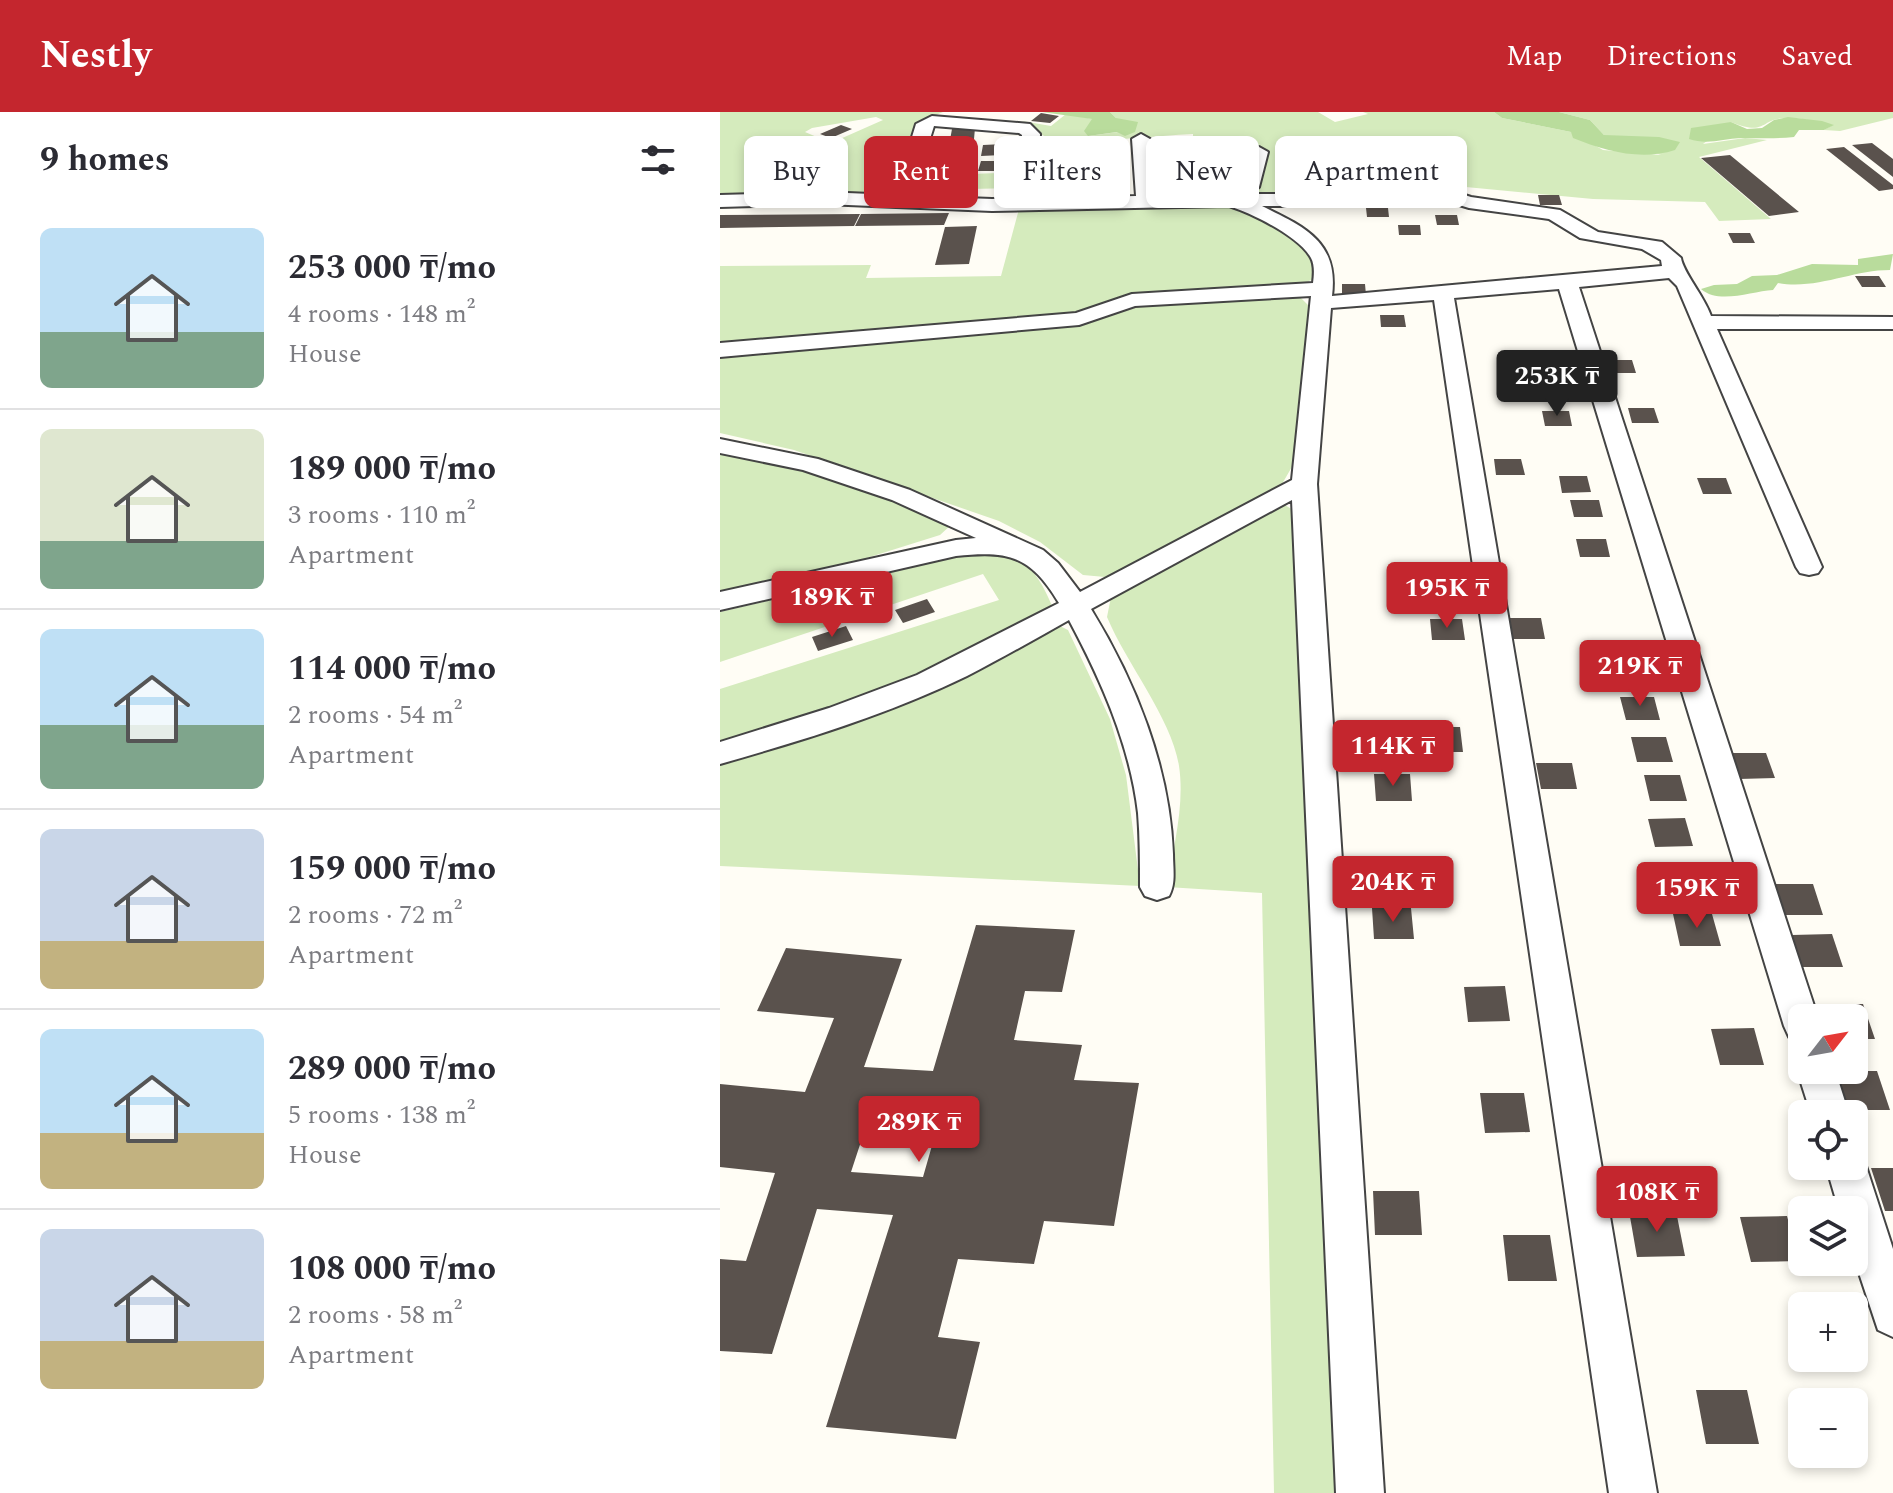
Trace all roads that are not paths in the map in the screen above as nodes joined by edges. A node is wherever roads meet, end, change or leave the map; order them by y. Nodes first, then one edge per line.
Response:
1 (921, 136) edge
2 (1031, 136) edge
3 (1141, 139) dead end
4 (864, 199) edge
5 (1259, 200) edge
6 (720, 201) edge
7 (1146, 202) joint
8 (978, 204) edge
9 (1251, 208) edge
10 (1673, 271) junction
11 (1567, 282) junction
12 (1443, 293) junction
13 (1321, 296) junction
14 (1703, 322) junction
15 (1893, 323) edge
16 (720, 350) edge
17 (720, 446) edge
18 (1304, 484) junction
19 (1018, 548) junction
20 (1809, 567) dead end
21 (720, 601) edge
22 (1074, 605) junction
23 (720, 753) edge
24 (1157, 887) dead end
25 (1795, 1004) edge
26 (1850, 1180) edge
27 (1893, 1315) edge
28 (1360, 1493) edge
29 (1633, 1493) edge

1 - 2 street
3 - 7 street
4 - 6 street
5 - 10 street
7 - 8 street
9 - 13 street
10 - 11 street
10 - 14 street
11 - 12 street
11 - 25 street
12 - 13 street
12 - 29 street
13 - 16 street
13 - 18 street
14 - 15 street
14 - 20 street
17 - 19 street
18 - 22 street
18 - 28 street
19 - 21 street
19 - 22 street
22 - 23 street
22 - 24 street
26 - 27 street

